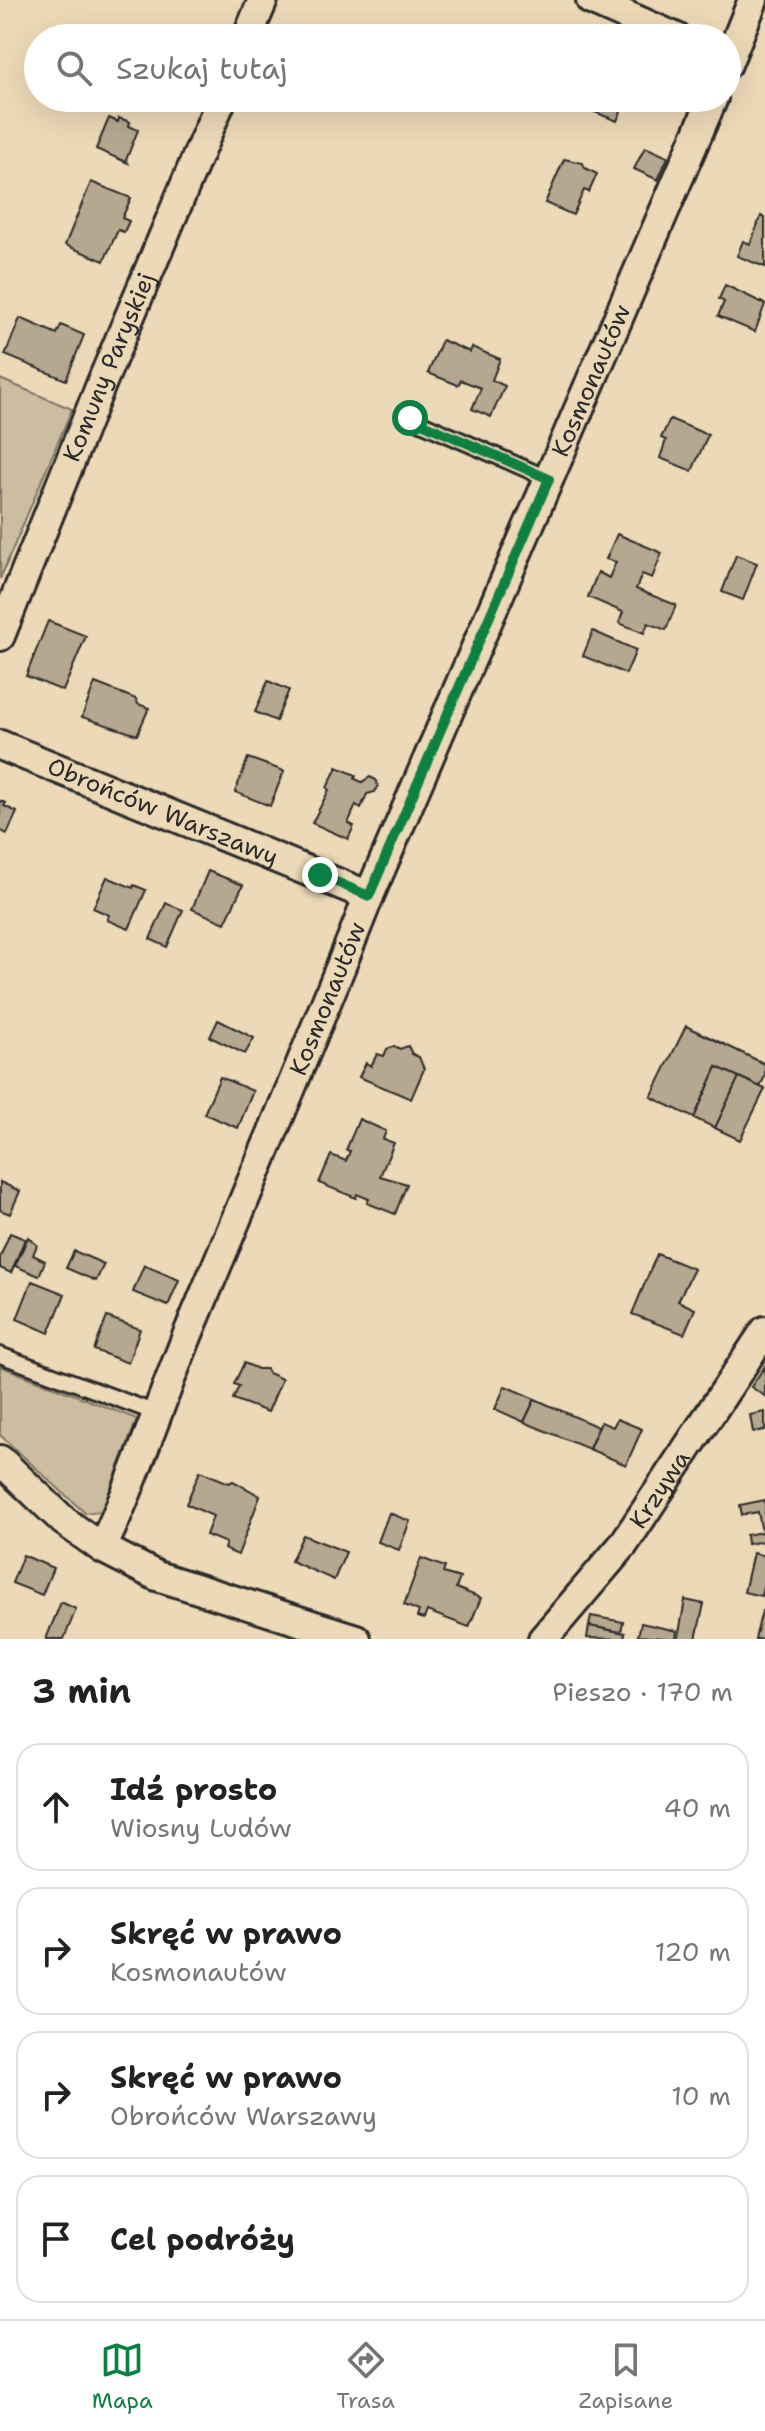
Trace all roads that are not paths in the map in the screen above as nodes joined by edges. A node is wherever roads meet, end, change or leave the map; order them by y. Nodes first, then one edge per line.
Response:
1 (263, 0) edge
2 (591, 0) edge
3 (753, 0) edge
4 (253, 24) edge
5 (645, 24) edge
6 (741, 29) edge
7 (216, 112) edge
8 (707, 112) edge
9 (410, 418) dead end
10 (549, 479) junction
11 (0, 636) edge
12 (0, 745) edge
13 (369, 896) junction
14 (765, 1331) edge
15 (0, 1355) edge
16 (156, 1413) junction
17 (0, 1460) edge
18 (102, 1548) junction
19 (356, 1639) edge
20 (543, 1639) edge

1 - 4 street
2 - 5 street
3 - 6 street
7 - 11 street, Komuny Paryskiej
8 - 10 street, Kosmonautów
9 - 10 lane
10 - 13 street, Kosmonautów
12 - 13 street, Obrońców Warszawy
13 - 16 street, Kosmonautów
14 - 20 street, Krzywa
15 - 16 lane
16 - 18 street, Kosmonautów
17 - 18 street
18 - 19 street

